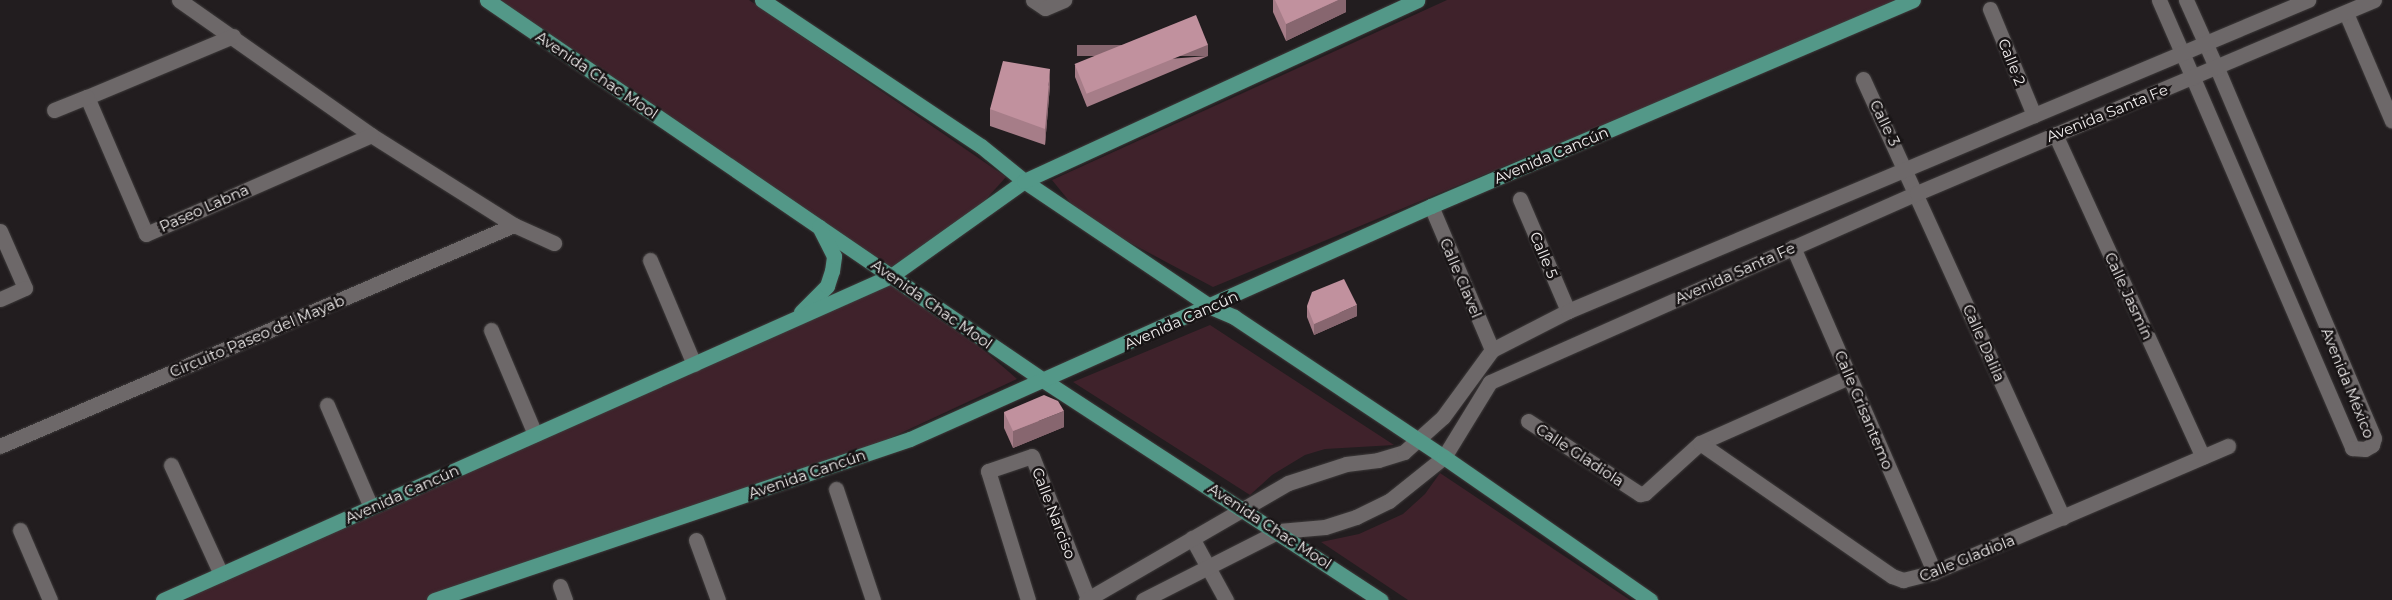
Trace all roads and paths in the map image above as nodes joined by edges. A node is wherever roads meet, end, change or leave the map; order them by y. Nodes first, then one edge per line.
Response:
1 (179, 0) edge
2 (486, 0) edge
3 (762, 0) edge
4 (1033, 0) edge
5 (1064, 0) edge
6 (1417, 0) edge
7 (1912, 0) edge
8 (2159, 0) edge
9 (2186, 0) edge
10 (2308, 0) edge
11 (2374, 0) edge
12 (2286, 4) edge
13 (1990, 9) dead end
14 (2346, 13) junction
15 (233, 36) junction
16 (2205, 43) junction
17 (2182, 53) junction
18 (2217, 69) junction
19 (2193, 78) junction
20 (1863, 79) dead end
21 (87, 97) junction
22 (54, 110) dead end
23 (2034, 115) junction
24 (2392, 121) edge
25 (2055, 134) junction
26 (371, 135) junction
27 (1907, 168) junction
28 (1024, 181) junction
29 (1917, 193) junction
30 (1520, 199) dead end
31 (1431, 206) junction
32 (514, 225) junction
33 (819, 226) junction
34 (0, 231) edge
35 (554, 243) dead end
36 (1793, 247) junction
37 (650, 260) dead end
38 (2300, 266) junction
39 (891, 276) junction
40 (2278, 276) junction
41 (1230, 298) junction
42 (0, 299) edge
43 (1211, 307) junction
44 (1568, 311) junction
45 (1234, 317) junction
46 (794, 319) junction
47 (491, 330) dead end
48 (1492, 350) junction
49 (694, 364) junction
50 (1849, 377) junction
51 (1043, 380) junction
52 (327, 405) dead end
53 (1528, 421) dead end
54 (535, 434) junction
55 (1418, 441) junction
56 (1700, 443) junction
57 (0, 446) edge
58 (2228, 446) dead end
59 (1444, 457) junction
60 (2203, 457) junction
61 (171, 465) dead end
62 (836, 489) dead end
63 (371, 507) junction
64 (1243, 508) junction
65 (2063, 518) junction
66 (20, 530) dead end
67 (1279, 531) junction
68 (1192, 538) junction
69 (696, 540) dead end
70 (1210, 566) junction
71 (1934, 572) junction
72 (221, 574) junction
73 (50, 600) edge
74 (163, 600) edge
75 (434, 600) edge
76 (718, 600) edge
77 (873, 600) edge
78 (1028, 600) edge
79 (1087, 600) edge
80 (1143, 600) edge
81 (1226, 600) edge
82 (1381, 600) edge
83 (1650, 600) edge

1 - 15 street
2 - 33 main road, Avenida Chac Mool
3 - 28 main road
4 - 5 street
6 - 28 main road, Avenida Cancún
7 - 31 main road, Avenida Cancún
8 - 17 street, Avenida México
9 - 16 street, Avenida México
10 - 12 street, Avenida Santa Fe
11 - 14 street, Avenida Santa Fe
12 - 16 street, Avenida Santa Fe
13 - 23 street, Calle 2
14 - 18 street, Avenida Santa Fe
14 - 24 street
15 - 21 street
15 - 26 street
16 - 17 street, Avenida Santa Fe
16 - 18 street, Avenida México
17 - 19 street, Avenida México
17 - 23 street, Avenida Santa Fe
18 - 19 street, Avenida Santa Fe
18 - 38 street, Avenida México
19 - 25 street, Avenida Santa Fe
19 - 40 street, Avenida México
20 - 27 street, Calle 3
21 - 22 street
21 - 26 street, Paseo Labna
23 - 27 street, Avenida Santa Fe
25 - 29 street, Avenida Santa Fe
25 - 60 street, Calle Jasmín
26 - 32 street
27 - 29 street, Calle Dalila
27 - 44 street, Avenida Santa Fe
28 - 39 main road, Avenida Cancún
28 - 43 main road
29 - 36 street, Avenida Santa Fe
29 - 65 street, Calle Dalila
30 - 44 street, Calle 5
31 - 41 main road, Avenida Cancún
31 - 48 street, Calle Clavel
32 - 35 street
32 - 57 street, Circuito Paseo del Mayab
33 - 39 main road, Avenida Chac Mool
33 - 46 main road
34 - 42 street
36 - 50 street, Calle Crisantemo
36 - 59 street, Avenida Santa Fe
37 - 49 street
38 - 40 street
38 - 40 street, Avenida México
39 - 46 main road, Avenida Cancún
39 - 51 main road, Avenida Chac Mool
41 - 43 main road, Avenida Cancún
41 - 45 main road
43 - 45 main road
43 - 51 main road, Avenida Cancún
44 - 48 street, Avenida Santa Fe
45 - 55 main road
46 - 49 main road, Avenida Cancún
47 - 54 street
48 - 55 street, Avenida Santa Fe
49 - 54 main road, Avenida Cancún
50 - 56 street, Calle Gladiola
50 - 71 street, Calle Crisantemo
51 - 64 main road, Avenida Chac Mool
51 - 75 main road, Avenida Cancún
52 - 63 street
53 - 56 street, Calle Gladiola
54 - 63 main road, Avenida Cancún
55 - 59 main road
55 - 64 street, Avenida Santa Fe
56 - 71 street, Calle Gladiola
58 - 60 street, Calle Gladiola
59 - 67 street, Avenida Santa Fe
59 - 83 main road
60 - 65 street, Calle Gladiola
61 - 72 street
62 - 77 street
63 - 72 main road, Avenida Cancún
64 - 67 main road, Avenida Chac Mool
64 - 68 street, Avenida Santa Fe
65 - 71 street, Calle Gladiola
66 - 73 street
67 - 70 street, Avenida Santa Fe
67 - 82 main road, Avenida Chac Mool
68 - 70 street
68 - 79 street, Avenida Santa Fe
69 - 76 street
70 - 80 street, Avenida Santa Fe
70 - 81 street
72 - 74 main road, Avenida Cancún
78 - 79 street, Calle Narciso

